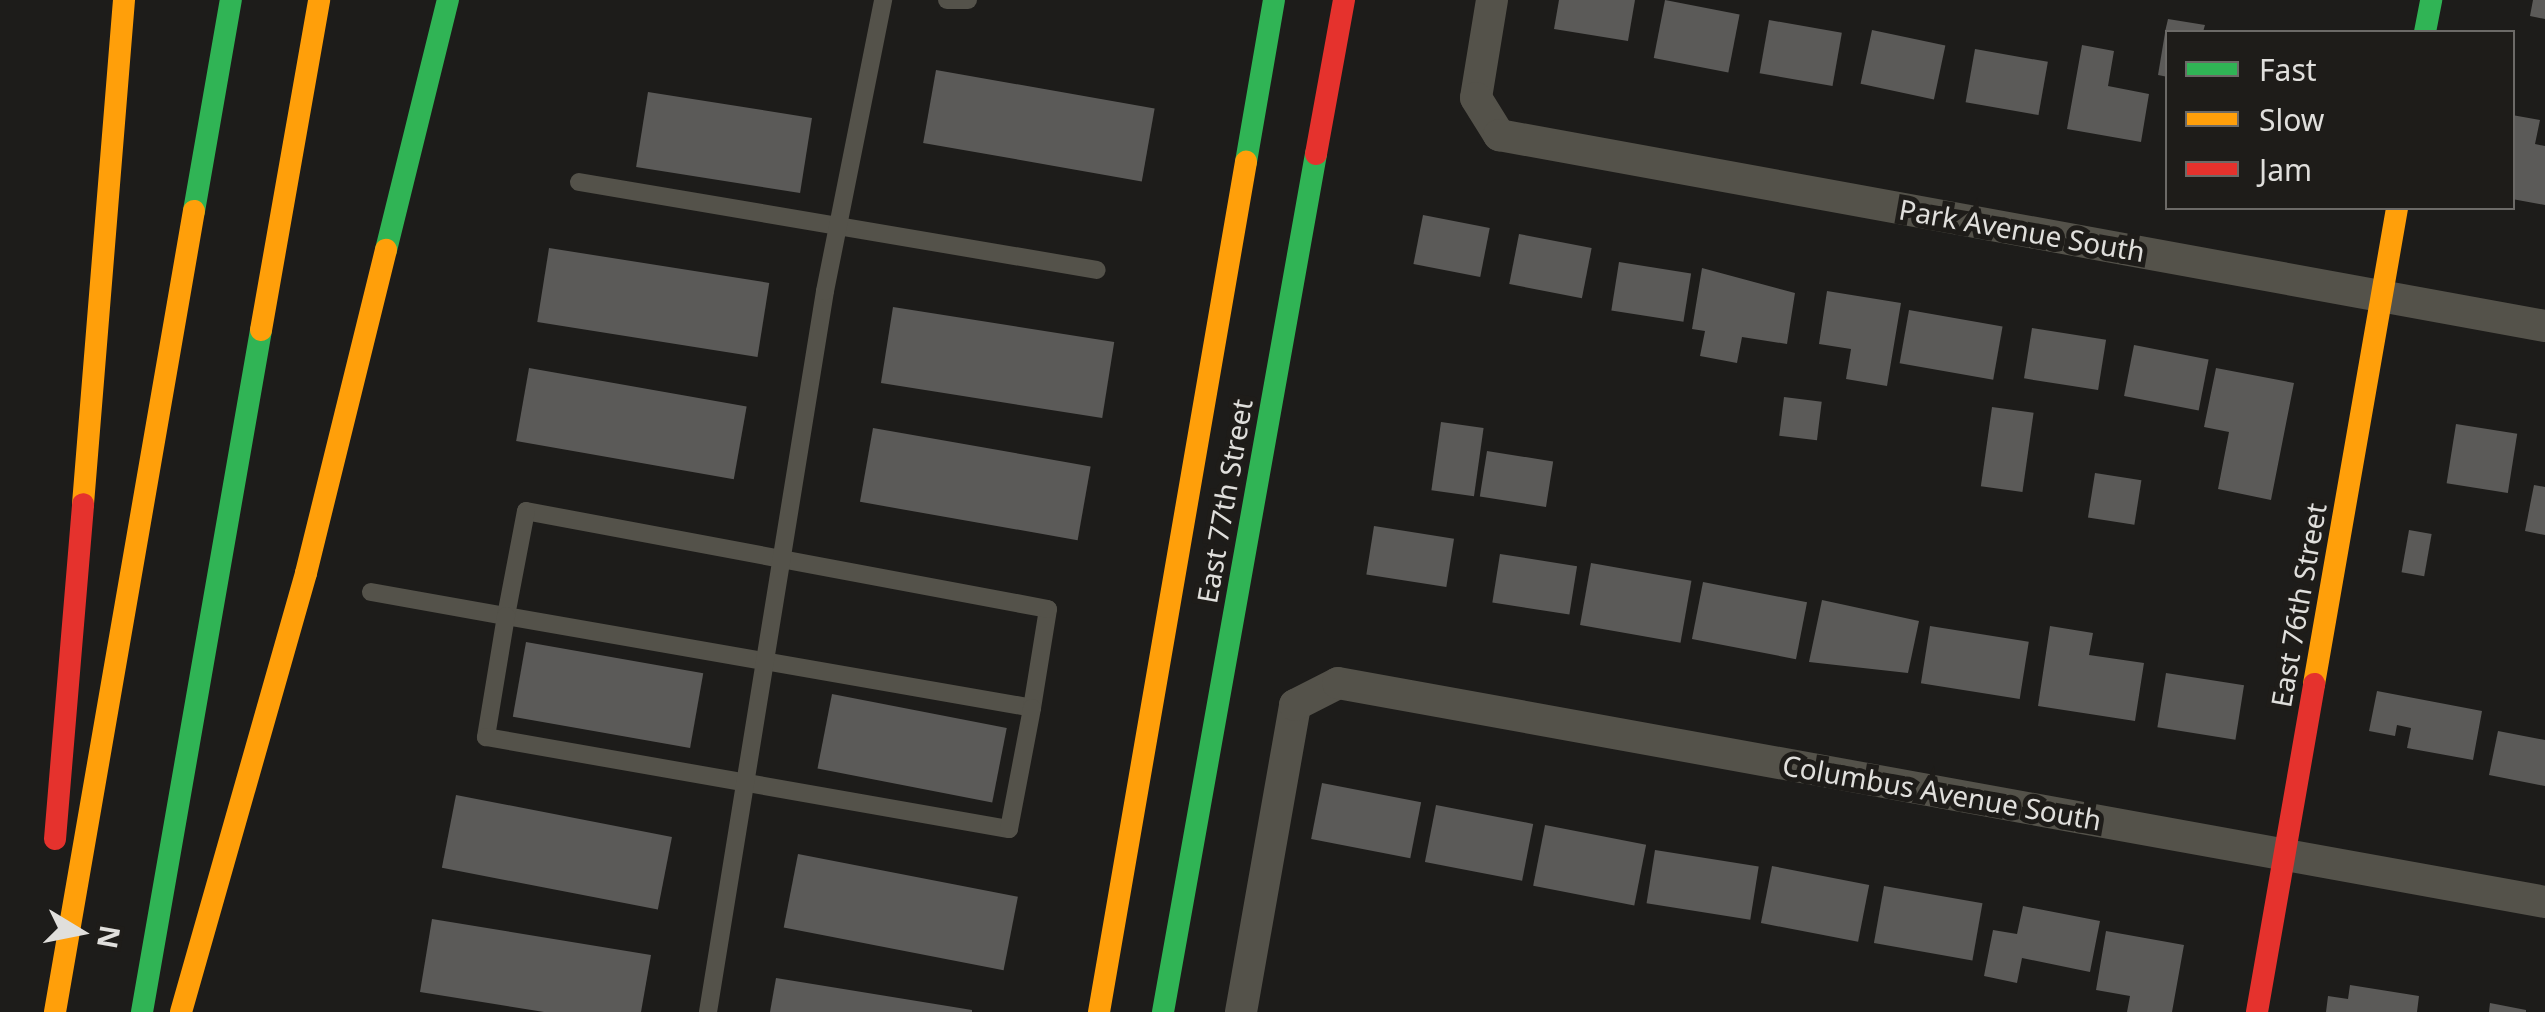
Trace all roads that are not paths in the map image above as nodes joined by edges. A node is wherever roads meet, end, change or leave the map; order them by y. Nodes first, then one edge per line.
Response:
1 (124, 0) edge
2 (231, 0) edge
3 (318, 0) edge
4 (448, 0) edge
5 (883, 0) edge
6 (948, 0) edge
7 (968, 0) edge
8 (1274, 0) edge
9 (1344, 0) edge
10 (1492, 0) edge
11 (2430, 0) edge
12 (2425, 30) edge
13 (579, 182) dead end
14 (2396, 210) edge
15 (839, 226) junction
16 (1096, 270) dead end
17 (2382, 296) junction
18 (2545, 326) edge
19 (781, 561) junction
20 (370, 592) dead end
21 (506, 616) junction
22 (764, 661) junction
23 (1032, 708) junction
24 (745, 782) junction
25 (2285, 855) junction
26 (2545, 902) edge
27 (46, 1012) edge
28 (55, 1012) edge
29 (142, 1012) edge
30 (182, 1012) edge
31 (708, 1012) edge
32 (1099, 1012) edge
33 (1162, 1012) edge
34 (1241, 1012) edge
35 (2257, 1012) edge

1 - 27 main road
2 - 28 main road
3 - 29 main road
4 - 30 main road
5 - 15 lane
6 - 7 lane
8 - 32 main road, East 77th Street
9 - 33 main road, East 77th Street
10 - 17 street, Park Avenue South
11 - 12 main road
13 - 15 lane
14 - 17 main road, East 76th Street
15 - 16 lane
15 - 19 lane
17 - 18 street, Park Avenue South
17 - 25 main road, East 76th Street
19 - 21 lane
19 - 22 lane
19 - 23 lane
20 - 21 lane
21 - 22 lane
21 - 24 lane
22 - 23 lane
22 - 24 lane
23 - 24 lane
24 - 31 lane
25 - 26 street, Columbus Avenue South
25 - 34 street, Columbus Avenue South
25 - 35 main road, East 76th Street

